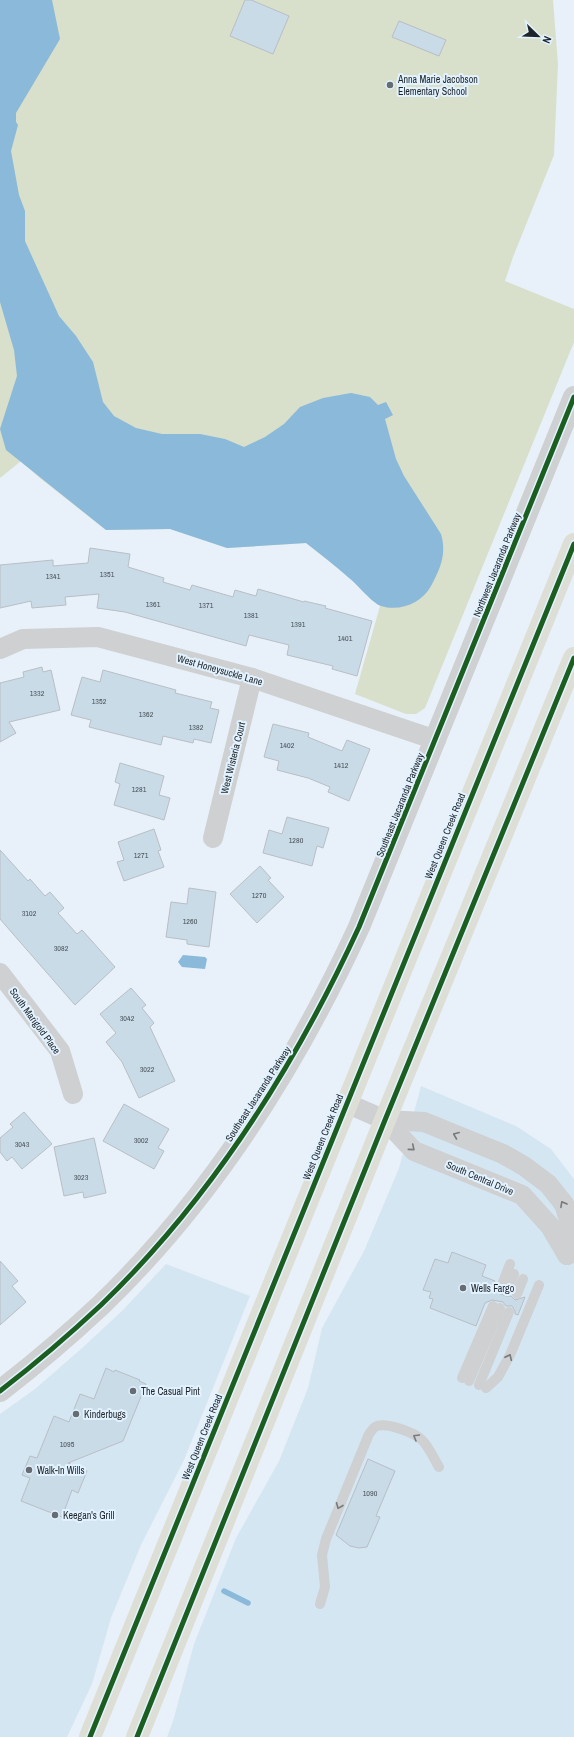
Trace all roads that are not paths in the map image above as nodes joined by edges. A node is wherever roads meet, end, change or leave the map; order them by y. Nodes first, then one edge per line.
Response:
1 (574, 397) edge
2 (574, 544) edge
3 (0, 649) edge
4 (574, 658) edge
5 (252, 678) junction
6 (436, 740) junction
7 (213, 838) dead end
8 (0, 973) edge
9 (73, 1094) dead end
10 (346, 1103) junction
11 (385, 1120) junction
12 (572, 1226) edge
13 (571, 1255) edge
14 (510, 1264) dead end
15 (519, 1277) dead end
16 (539, 1286) dead end
17 (466, 1379) dead end
18 (0, 1391) edge
19 (439, 1467) dead end
20 (320, 1604) dead end
21 (90, 1737) edge
22 (137, 1737) edge

1 - 6 street, Northwest Jacaranda Parkway
2 - 10 main road, West Queen Creek Road
3 - 5 street, West Honeysuckle Lane
4 - 11 main road
5 - 6 street, West Honeysuckle Lane
5 - 7 street, West Wisteria Court
6 - 18 street, Southeast Jacaranda Parkway
8 - 9 street, South Marigold Place
10 - 11 street
10 - 21 main road, West Queen Creek Road
12 -> 11 street, South Central Drive
11 -> 13 street, South Central Drive
11 - 22 main road
12 - 13 street, South Central Drive
14 - 15 lane
17 -> 16 lane
19 -> 20 lane

